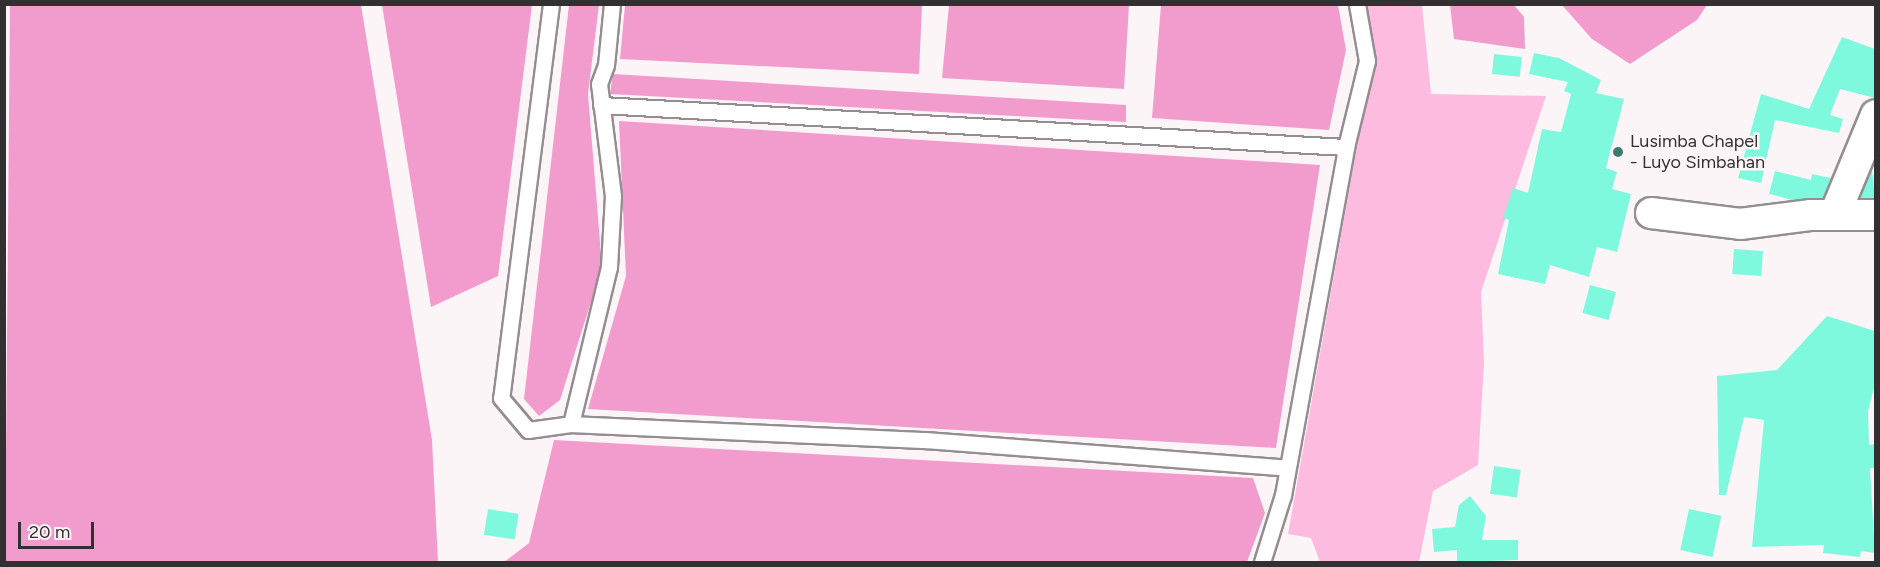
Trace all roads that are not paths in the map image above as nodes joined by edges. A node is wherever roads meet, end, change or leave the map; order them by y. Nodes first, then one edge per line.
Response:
1 (551, 4) edge
2 (612, 4) edge
3 (1357, 4) edge
4 (601, 105) junction
5 (1875, 115) edge
6 (1346, 147) junction
7 (1651, 213) dead end
8 (1835, 214) junction
9 (1875, 215) edge
10 (571, 424) junction
11 (1287, 468) junction
12 (1262, 562) edge

1 - 10 lane
2 - 4 lane
3 - 6 lane
4 - 6 lane
4 - 10 lane
5 - 8 street
6 - 11 lane
7 - 8 street
8 - 9 street
10 - 11 lane
11 - 12 lane

